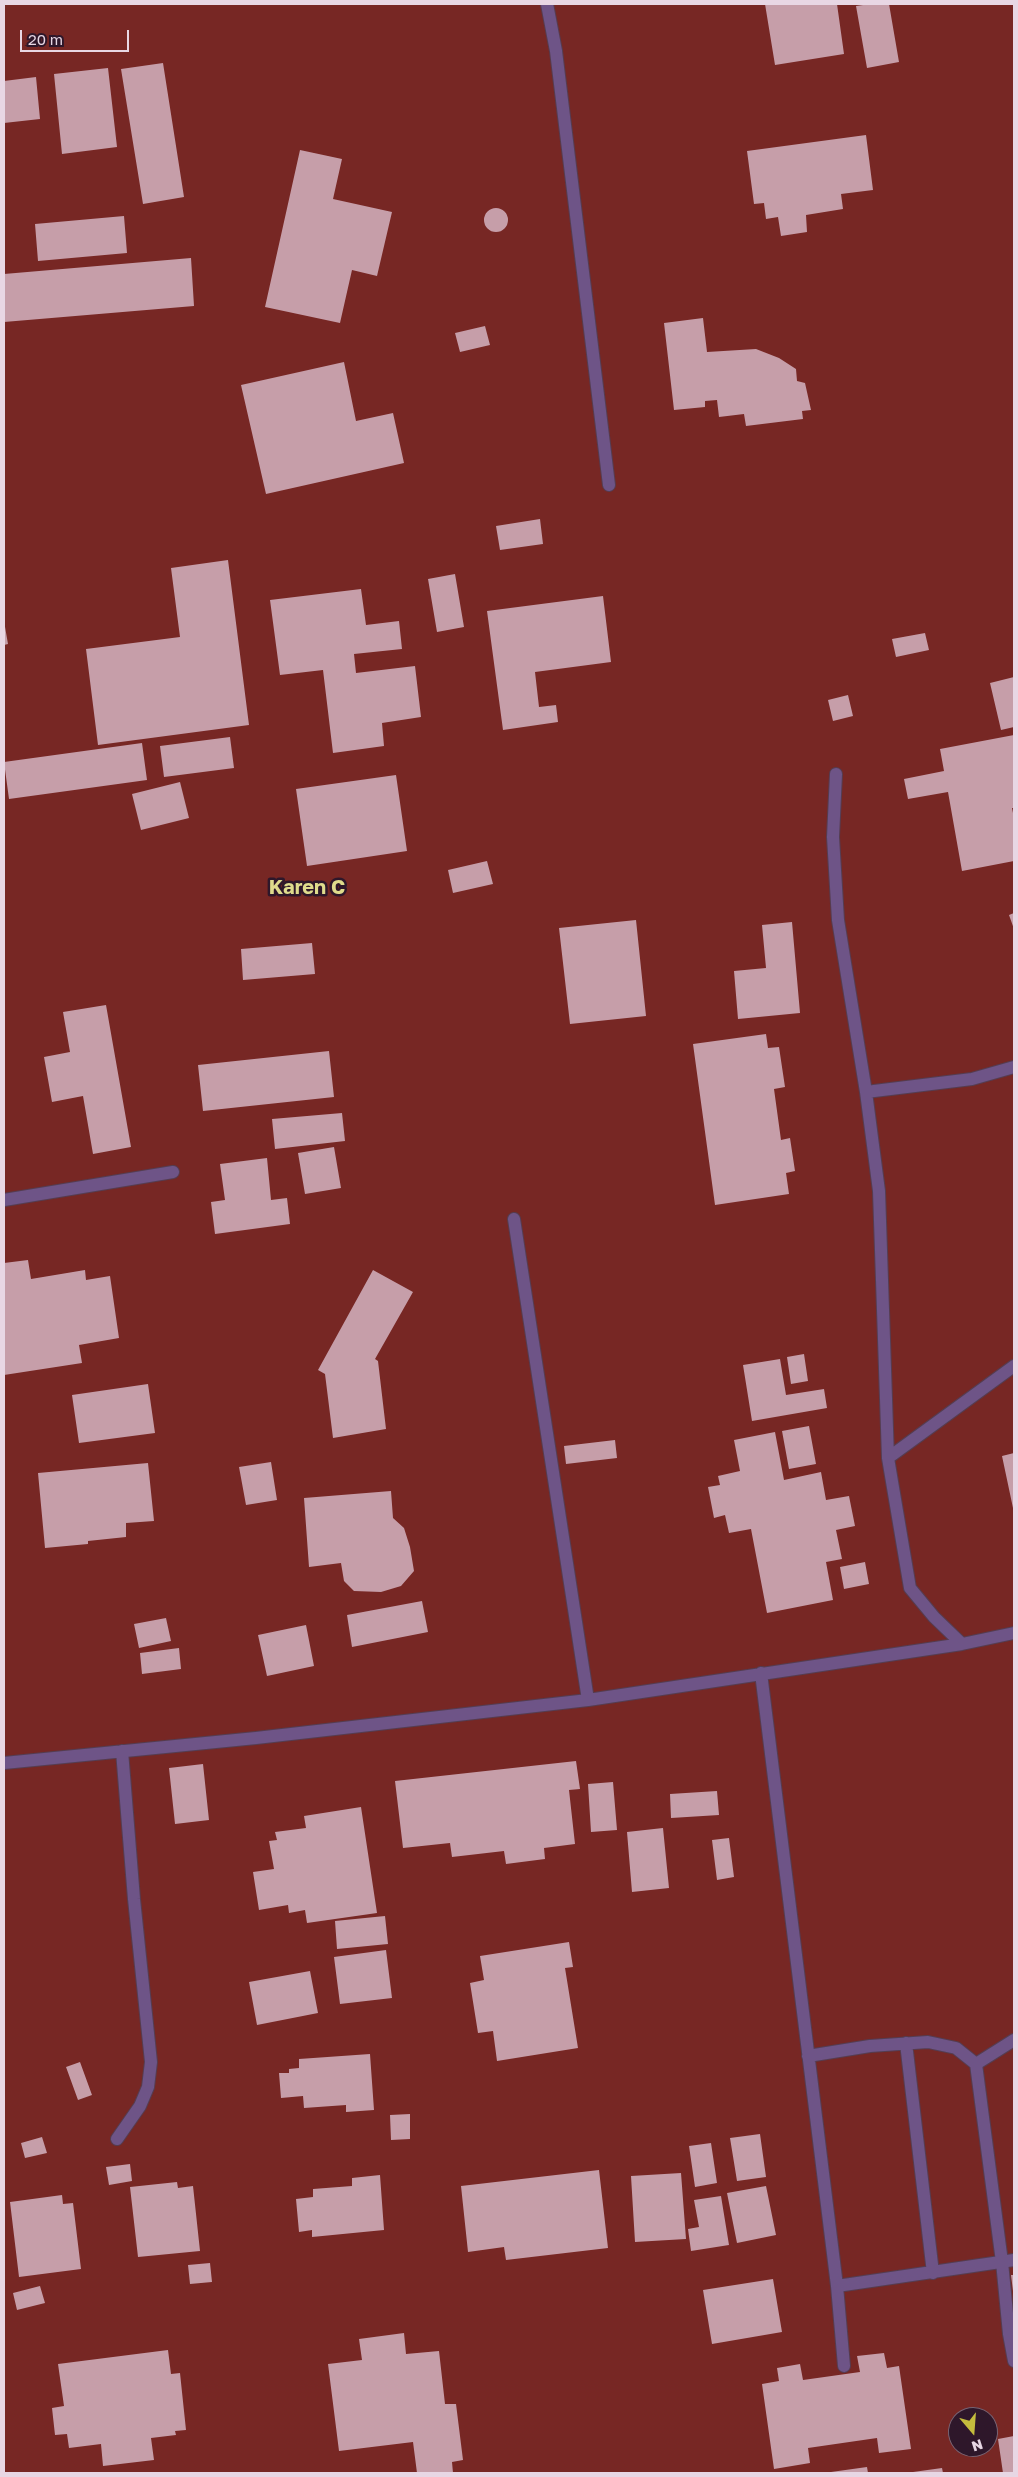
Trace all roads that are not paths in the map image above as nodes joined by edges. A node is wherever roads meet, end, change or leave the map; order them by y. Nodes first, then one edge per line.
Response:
1 (547, 4) edge
2 (609, 485) dead end
3 (836, 774) dead end
4 (1014, 1067) edge
5 (866, 1092) junction
6 (173, 1172) dead end
7 (4, 1200) edge
8 (514, 1219) dead end
9 (1014, 1366) edge
10 (888, 1458) junction
11 (1014, 1633) edge
12 (962, 1644) junction
13 (761, 1674) junction
14 (588, 1700) junction
15 (122, 1751) junction
16 (4, 1763) edge
17 (1014, 2040) edge
18 (906, 2043) junction
19 (808, 2056) junction
20 (976, 2064) junction
21 (117, 2139) dead end
22 (1008, 2261) edge
23 (933, 2273) junction
24 (837, 2286) junction
25 (1014, 2361) edge
26 (844, 2366) dead end

1 - 2 street
3 - 5 street
4 - 5 street
5 - 10 street
6 - 7 street
8 - 14 street
9 - 10 street
10 - 12 street
11 - 12 street
12 - 13 street
13 - 14 street
13 - 19 street
14 - 15 street
15 - 16 street
15 - 21 street
17 - 20 street
18 - 19 street
18 - 20 street
18 - 23 street
19 - 24 street
20 - 22 street
22 - 23 street
22 - 25 street
23 - 24 street
24 - 26 street

